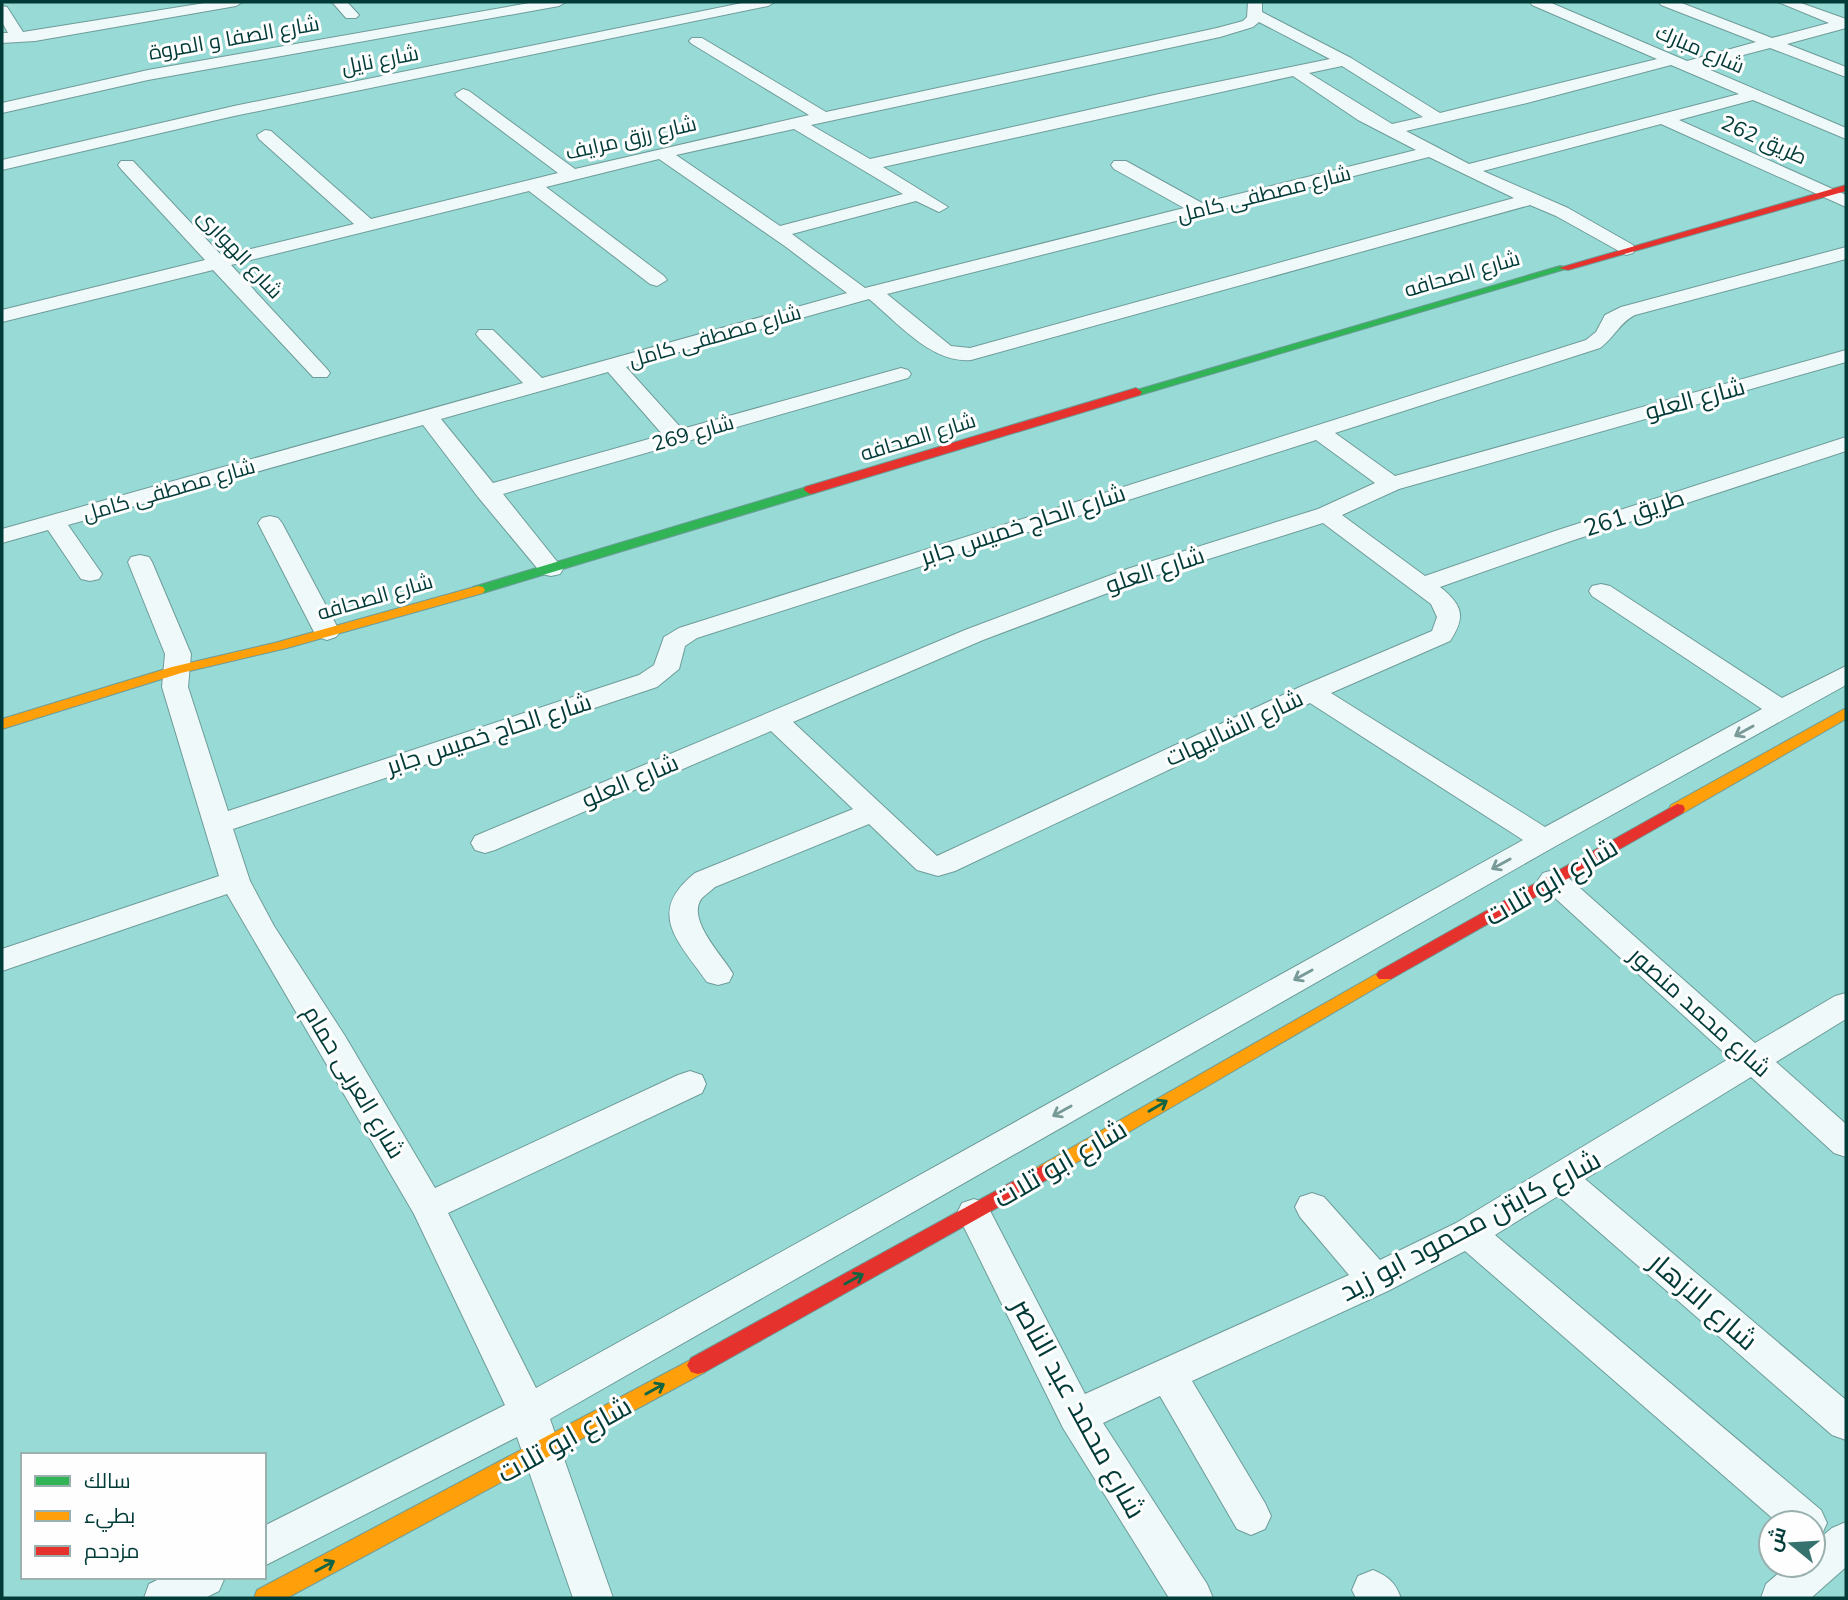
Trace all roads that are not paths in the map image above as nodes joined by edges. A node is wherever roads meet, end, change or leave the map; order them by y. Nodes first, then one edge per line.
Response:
1 (128, 2) edge
2 (236, 2) edge
3 (339, 2) edge
4 (559, 2) edge
5 (768, 2) edge
6 (1537, 2) edge
7 (1666, 2) edge
8 (1785, 2) edge
9 (1254, 6) edge
10 (2, 10) edge
11 (351, 15) dead end
12 (139, 18) junction
13 (1846, 23) edge
14 (10, 37) edge
15 (697, 41) dead end
16 (1772, 43) junction
17 (1345, 61) junction
18 (1678, 63) junction
19 (1845, 70) edge
20 (1295, 71) junction
21 (463, 94) dead end
22 (1754, 95) junction
23 (2, 108) edge
24 (823, 117) junction
25 (1663, 119) junction
26 (1437, 120) junction
27 (796, 123) junction
28 (1393, 129) junction
29 (1846, 134) edge
30 (265, 135) dead end
31 (1432, 151) junction
32 (662, 153) junction
33 (2, 165) edge
34 (867, 165) junction
35 (1120, 165) dead end
36 (127, 166) dead end
37 (1468, 170) junction
38 (571, 175) junction
39 (532, 185) junction
40 (1846, 188) edge
41 (1827, 193) junction
42 (919, 195) junction
43 (1531, 199) junction
44 (1846, 202) edge
45 (939, 207) dead end
46 (1201, 210) junction
47 (366, 225) junction
48 (777, 232) junction
49 (1626, 249) junction
50 (1846, 253) edge
51 (216, 262) junction
52 (657, 280) dead end
53 (867, 293) junction
54 (2, 316) edge
55 (486, 334) dead end
56 (1846, 356) edge
57 (613, 365) junction
58 (320, 373) dead end
59 (901, 374) dead end
60 (538, 386) junction
61 (428, 417) junction
62 (1318, 431) junction
63 (678, 438) junction
64 (1846, 444) edge
65 (1391, 484) junction
66 (486, 492) junction
67 (1326, 514) junction
68 (54, 522) junction
69 (270, 523) dead end
70 (2, 536) edge
71 (140, 562) dead end
72 (551, 569) junction
73 (90, 574) dead end
74 (1423, 585) junction
75 (1601, 591) dead end
76 (327, 632) junction
77 (177, 670) junction
78 (1846, 674) edge
79 (1311, 692) junction
80 (1782, 710) junction
81 (1846, 713) edge
82 (775, 719) junction
83 (2, 724) edge
84 (873, 812) junction
85 (216, 825) junction
86 (1544, 840) junction
87 (485, 843) dead end
88 (1553, 880) junction
89 (235, 881) junction
90 (1454, 891) junction
91 (1487, 918) junction
92 (2, 960) edge
93 (718, 974) dead end
94 (1846, 1004) edge
95 (1755, 1062) junction
96 (690, 1084) dead end
97 (1846, 1144) edge
98 (1562, 1179) junction
99 (428, 1207) junction
100 (1312, 1207) dead end
101 (974, 1213) junction
102 (1468, 1233) junction
103 (1375, 1280) junction
104 (1168, 1376) junction
105 (528, 1412) junction
106 (1077, 1416) junction
107 (1846, 1423) edge
108 (543, 1451) junction
109 (1791, 1509) edge
110 (1251, 1516) dead end
111 (1832, 1539) edge
112 (266, 1546) edge
113 (201, 1579) edge
114 (164, 1598) edge
115 (265, 1598) edge
116 (593, 1598) edge
117 (1192, 1598) edge
118 (1781, 1598) edge

1 - 12 street
2 - 12 street
3 - 11 street
4 - 23 street, شارع الصفا و المروة
5 - 33 street, شارع نايل
6 - 18 street, شارع مبارك
7 - 16 street
8 - 13 street
9 - 17 street
9 - 24 street, شارع رزق مرايف
10 - 14 street
12 - 14 street
13 - 16 street
15 - 24 street
16 - 18 street
16 - 19 street
17 - 20 street
17 - 26 street
18 - 22 street, شارع مبارك
18 - 26 street
20 - 28 street
20 - 34 street
21 - 38 street
22 - 25 street
22 - 29 street, شارع مبارك
24 - 27 street, شارع رزق مرايف
25 - 37 street
25 - 41 street, طريق 262
26 - 28 street
27 - 32 street, شارع رزق مرايف
27 - 34 street
28 - 31 street
30 - 47 street
31 - 37 street
31 - 46 street, شارع مصطفى كامل
32 - 38 street, شارع رزق مرايف
32 - 48 street
34 - 42 street
35 - 46 street
36 - 51 street, شارع الهوارى
37 - 43 street
38 - 39 street, شارع رزق مرايف
39 - 47 street, شارع رزق مرايف
39 - 52 street
40 - 41 street, شارع الصحافه
41 - 44 street, طريق 262
41 - 49 street, شارع الصحافه
42 - 45 street
42 - 48 street
43 - 49 street
43 - 53 street
46 - 53 street, شارع مصطفى كامل
47 - 51 street, شارع رزق مرايف
48 - 53 street
49 - 72 street, شارع الصحافه
50 - 62 street, شارع الحاج خميس جابر
51 - 54 street, شارع رزق مرايف
51 - 58 street, شارع الهوارى
53 - 57 street, شارع مصطفى كامل
55 - 60 street
56 - 65 street, شارع العلو
57 - 60 street, شارع مصطفى كامل
57 - 63 street
59 - 63 street, شارع 269
60 - 61 street, شارع مصطفى كامل
61 - 66 street
61 - 68 street, شارع مصطفى كامل
62 - 65 street
62 - 85 street, شارع الحاج خميس جابر
63 - 66 street, شارع 269
64 - 74 street, طريق 261
65 - 67 street, شارع العلو
66 - 72 street
67 - 74 street, شارع الشاليهات
67 - 82 street, شارع العلو
68 - 70 street, شارع مصطفى كامل
68 - 73 street
69 - 76 street
71 - 77 street, شارع العربى حمام
72 - 76 street, شارع الصحافه
74 - 79 street, شارع الشاليهات
75 - 80 street
76 - 77 street, شارع الصحافه
77 - 83 street, شارع الصحافه
77 - 85 street, شارع العربى حمام
78 - 80 street, شارع ابو تلات
79 - 84 street, شارع الشاليهات
79 - 86 street
80 -> 86 street, شارع ابو تلات
81 - 88 street, شارع ابو تلات
82 - 84 street, شارع الشاليهات
82 - 87 street, شارع العلو
84 - 93 street
85 - 89 street, شارع العربى حمام
86 -> 90 street, شارع ابو تلات
88 - 91 street, شارع ابو تلات
88 - 95 street, شارع محمد منصور
89 - 92 street
89 - 99 street, شارع العربى حمام
90 - 91 street
90 -> 105 street, شارع ابو تلات
101 -> 91 street, شارع ابو تلات
94 - 95 street, شارع كابتن محمود ابو زيد
95 - 97 street, شارع محمد منصور
95 - 98 street, شارع كابتن محمود ابو زيد
96 - 99 street
98 - 102 street, شارع كابتن محمود ابو زيد
98 - 107 street, شارع الازهار
99 - 105 street, شارع العربى حمام
100 - 103 street
101 - 106 street, شارع محمد عبد الناصر
108 -> 101 street, شارع ابو تلات
102 - 103 street, شارع كابتن محمود ابو زيد
102 - 109 street
103 - 104 street, شارع كابتن محمود ابو زيد
104 - 106 street, شارع كابتن محمود ابو زيد
104 - 110 street
105 - 108 street, شارع العربى حمام
105 - 112 street, شارع ابو تلات
106 - 117 street, شارع محمد عبد الناصر
115 -> 108 street, شارع ابو تلات
108 - 116 street, شارع العربى حمام
111 - 118 street
113 - 114 street

